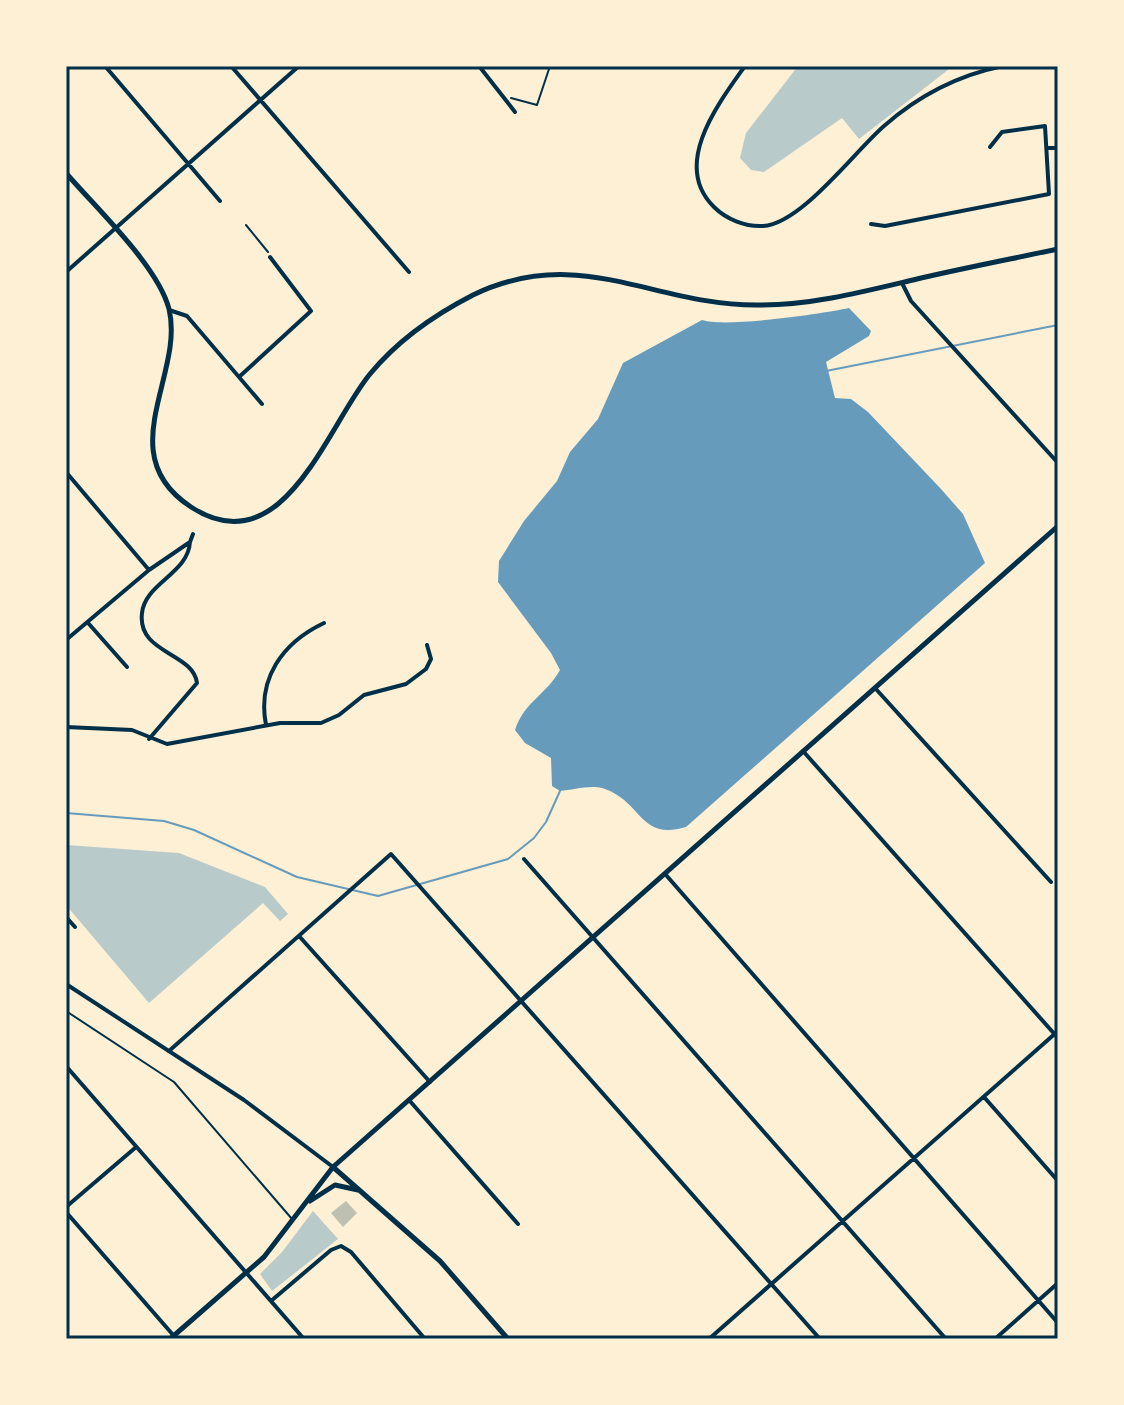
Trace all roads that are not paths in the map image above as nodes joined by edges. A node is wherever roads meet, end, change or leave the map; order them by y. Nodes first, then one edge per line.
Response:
1 (105, 66) edge
2 (231, 66) edge
3 (299, 66) edge
4 (479, 66) edge
5 (745, 66) edge
6 (1003, 66) edge
7 (1050, 66) edge
8 (1058, 67) edge
9 (260, 100) junction
10 (515, 112) dead end
11 (990, 147) dead end
12 (1047, 148) junction
13 (1058, 148) edge
14 (189, 163) junction
15 (66, 173) edge
16 (220, 201) dead end
17 (871, 224) dead end
18 (114, 229) junction
19 (1058, 249) edge
20 (270, 257) road end
21 (66, 272) edge
22 (409, 272) dead end
23 (902, 283) junction
24 (169, 310) junction
25 (239, 377) junction
26 (262, 404) dead end
27 (1058, 463) edge
28 (66, 472) edge
29 (1058, 526) edge
30 (193, 534) dead end
31 (190, 542) junction
32 (149, 570) junction
33 (324, 623) dead end
34 (89, 624) junction
35 (66, 640) edge
36 (427, 645) dead end
37 (127, 667) dead end
38 (875, 688) junction
39 (266, 725) junction
40 (66, 727) edge
41 (149, 739) junction
42 (803, 751) junction
43 (524, 859) dead end
44 (666, 875) junction
45 (1051, 882) joint
46 (1058, 882) edge
47 (66, 917) edge
48 (75, 927) dead end
49 (299, 936) junction
50 (596, 938) junction
51 (66, 984) edge
52 (524, 1000) junction
53 (66, 1011) edge
54 (1057, 1034) edge
55 (169, 1051) junction
56 (66, 1066) edge
57 (430, 1082) junction
58 (984, 1097) junction
59 (409, 1100) junction
60 (135, 1148) junction
61 (916, 1158) junction
62 (333, 1167) junction
63 (1058, 1181) edge
64 (363, 1192) junction
65 (306, 1204) junction
66 (66, 1209) edge
67 (294, 1221) junction
68 (844, 1221) junction
69 (518, 1224) dead end
70 (247, 1273) junction
71 (1058, 1283) edge
72 (771, 1284) junction
73 (271, 1301) junction
74 (1038, 1301) junction
75 (1058, 1323) edge
76 (172, 1337) edge
77 (304, 1339) edge
78 (425, 1339) edge
79 (508, 1339) edge
80 (709, 1339) edge
81 (820, 1339) edge
82 (946, 1339) edge
83 (995, 1339) edge

1 - 14 street
2 - 9 street
3 - 9 street
4 - 10 street
5 - 6 street
7 - 8 street
9 - 14 street
9 - 22 street
11 - 12 street
12 - 13 street
12 - 17 street
14 - 16 street
14 - 18 street
15 - 18 main road
18 - 21 street
18 - 24 main road
19 - 23 main road
20 - 25 street
23 - 24 main road
23 - 27 street
24 - 25 street
25 - 26 street
28 - 32 street
29 - 38 main road
30 - 31 street
31 - 32 street
31 - 41 street
32 - 34 street
33 - 39 street
34 - 35 street
34 - 37 street
36 - 39 street
38 - 42 main road
38 - 45 street
39 - 41 street
40 - 41 street
42 - 44 main road
42 - 54 street
43 - 50 street
44 - 50 main road
44 - 61 street
45 - 46 lane
47 - 48 street
49 - 52 street
49 - 55 street
49 - 57 street
50 - 52 main road
50 - 68 street
51 - 55 street
52 - 57 main road
52 - 72 street
53 - 67 lane
54 - 58 street
55 - 62 street
56 - 60 street
57 - 59 main road
58 - 61 street
58 - 63 street
59 - 62 main road
59 - 69 street
60 - 66 street
60 - 70 street
61 - 68 street
61 - 74 street
62 - 64 main road
62 - 65 main road
64 - 65 main road
64 - 79 main road
65 - 67 main road
66 - 76 street
67 - 70 main road
68 - 72 street
68 - 82 street
70 - 73 street
70 - 76 main road
71 - 74 street
72 - 80 street
72 - 81 street
73 - 77 street
73 - 78 street
74 - 75 street
74 - 83 street

